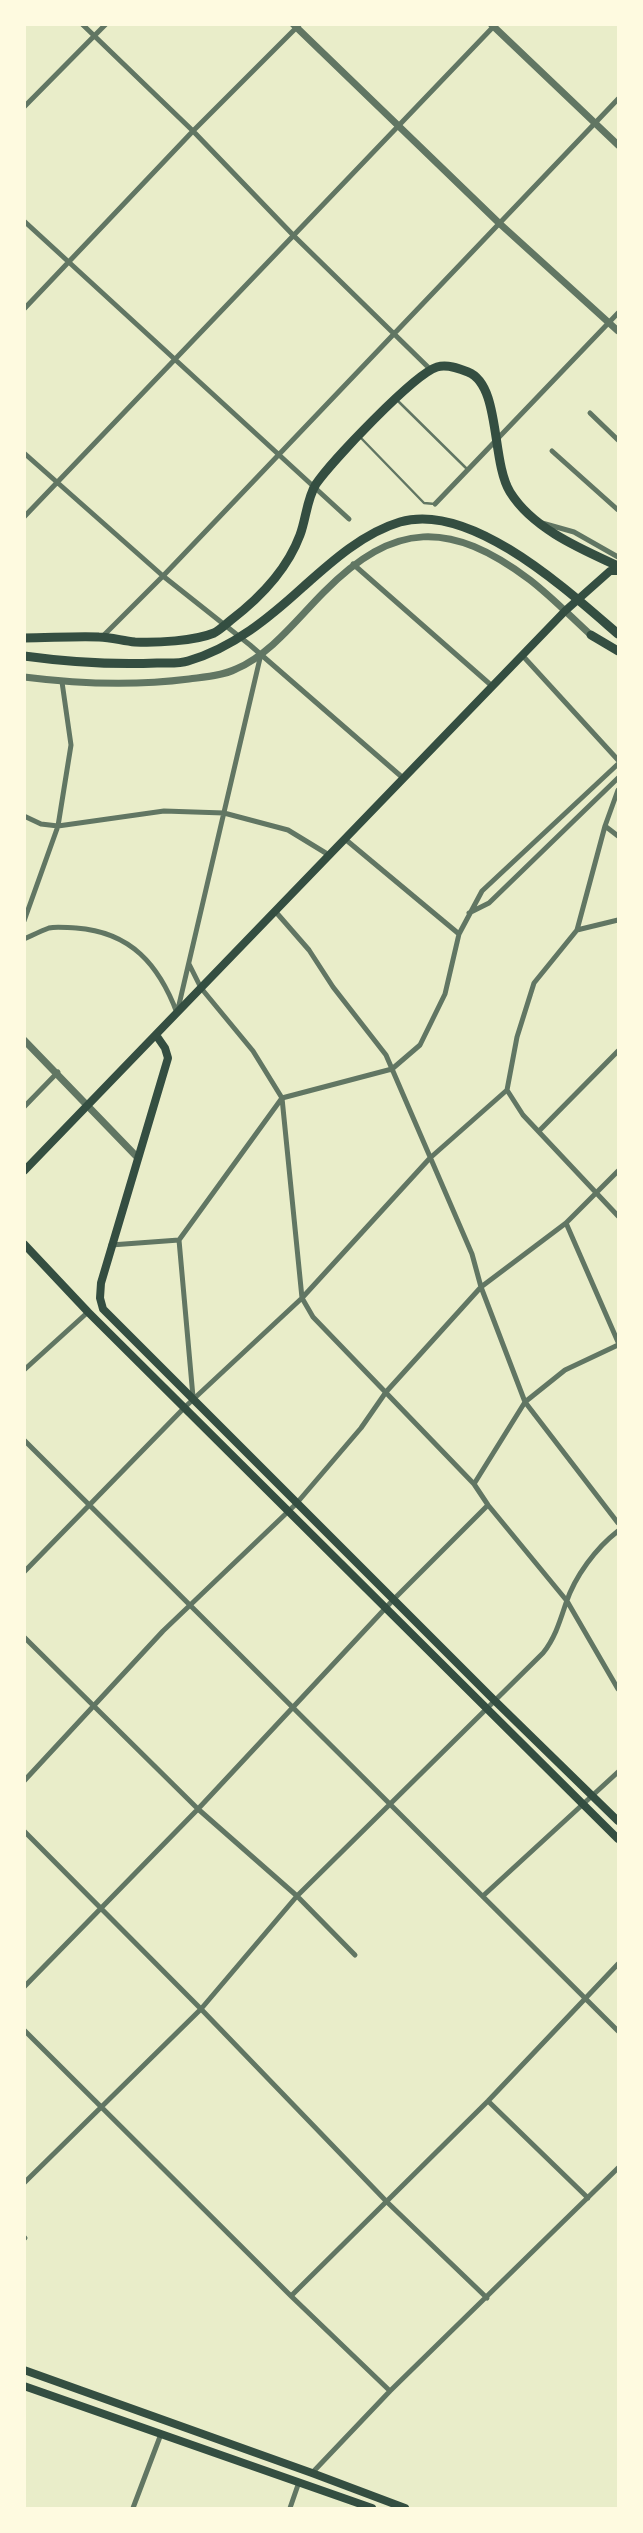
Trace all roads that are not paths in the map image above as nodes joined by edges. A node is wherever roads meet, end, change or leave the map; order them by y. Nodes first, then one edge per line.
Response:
1 (82, 24) edge
2 (106, 24) edge
3 (494, 25) edge
4 (297, 26) edge
5 (95, 36) junction
6 (618, 99) edge
7 (24, 107) edge
8 (595, 124) junction
9 (397, 126) junction
10 (193, 131) junction
11 (618, 145) edge
12 (24, 221) edge
13 (499, 223) junction
14 (293, 236) junction
15 (69, 260) junction
16 (24, 309) edge
17 (618, 313) edge
18 (610, 323) junction
19 (618, 331) edge
20 (395, 333) junction
21 (176, 358) junction
22 (431, 370) junction
23 (395, 399) junction
24 (590, 413) dead end
25 (359, 435) junction
26 (495, 440) junction
27 (618, 440) edge
28 (552, 451) dead end
29 (24, 453) edge
30 (280, 453) junction
31 (468, 470) junction
32 (58, 482) junction
33 (315, 486) junction
34 (435, 504) joint
35 (618, 510) edge
36 (24, 517) edge
37 (349, 519) dead end
38 (540, 523) junction
39 (618, 557) edge
40 (353, 564) junction
41 (618, 566) edge
42 (618, 571) edge
43 (163, 576) junction
44 (577, 599) junction
45 (565, 611) junction
46 (618, 634) edge
47 (591, 635) junction
48 (101, 637) junction
49 (24, 638) edge
50 (618, 651) edge
51 (261, 654) junction
52 (522, 655) junction
53 (24, 656) edge
54 (618, 657) edge
55 (24, 677) edge
56 (62, 682) junction
57 (492, 687) junction
58 (618, 762) edge
59 (403, 778) junction
60 (618, 778) edge
61 (618, 790) edge
62 (224, 813) junction
63 (24, 816) edge
64 (561, 819) junction
65 (58, 826) junction
66 (605, 826) junction
67 (569, 827) junction
68 (618, 836) edge
69 (345, 839) junction
70 (329, 855) junction
71 (275, 911) junction
72 (469, 913) junction
73 (618, 920) edge
74 (24, 921) edge
75 (577, 930) junction
76 (459, 934) junction
77 (24, 939) edge
78 (189, 964) junction
79 (201, 988) junction
80 (177, 1013) junction
81 (156, 1035) junction
82 (24, 1040) edge
83 (618, 1051) edge
84 (391, 1069) junction
85 (58, 1072) junction
86 (507, 1090) junction
87 (282, 1098) junction
88 (88, 1105) junction
89 (24, 1107) edge
90 (539, 1131) junction
91 (138, 1157) junction
92 (430, 1158) junction
93 (24, 1171) edge
94 (618, 1171) edge
95 (597, 1192) junction
96 (618, 1216) edge
97 (566, 1223) junction
98 (179, 1240) junction
99 (24, 1244) edge
100 (111, 1245) junction
101 (481, 1287) junction
102 (100, 1294) junction
103 (302, 1298) junction
104 (80, 1302) junction
105 (88, 1312) junction
106 (111, 1319) junction
107 (618, 1344) edge
108 (24, 1370) edge
109 (386, 1392) junction
110 (193, 1400) junction
111 (525, 1402) junction
112 (185, 1407) junction
113 (24, 1440) edge
114 (474, 1484) junction
115 (296, 1504) junction
116 (89, 1505) junction
117 (488, 1505) junction
118 (289, 1512) junction
119 (618, 1523) edge
120 (618, 1531) edge
121 (24, 1572) edge
122 (394, 1599) junction
123 (567, 1601) junction
124 (191, 1605) junction
125 (386, 1609) junction
126 (24, 1637) edge
127 (618, 1689) edge
128 (494, 1700) junction
129 (293, 1706) junction
130 (94, 1707) junction
131 (486, 1708) junction
132 (618, 1772) edge
133 (24, 1781) edge
134 (592, 1795) junction
135 (582, 1803) junction
136 (390, 1806) junction
137 (198, 1810) junction
138 (618, 1821) edge
139 (24, 1831) edge
140 (618, 1839) edge
141 (484, 1895) junction
142 (297, 1896) junction
143 (102, 1909) junction
144 (355, 1955) dead end
145 (618, 1965) edge
146 (24, 1987) edge
147 (585, 1998) junction
148 (201, 2009) junction
149 (24, 2030) edge
150 (618, 2031) edge
151 (488, 2101) junction
152 (102, 2108) junction
153 (618, 2168) edge
154 (24, 2183) edge
155 (588, 2198) junction
156 (387, 2202) junction
157 (291, 2296) junction
158 (487, 2298) junction
159 (24, 2370) edge
160 (24, 2386) edge
161 (390, 2391) junction
162 (161, 2434) junction
163 (241, 2461) junction
164 (312, 2473) junction
165 (299, 2481) junction
166 (133, 2508) edge
167 (290, 2508) edge
168 (372, 2508) edge
169 (405, 2508) edge

1 - 5 street
2 - 5 street
3 - 8 street
3 - 9 street
4 - 9 street
4 - 10 street
5 - 7 street
5 - 10 street
6 - 8 street
8 - 11 street
8 - 13 street
9 - 13 street
9 - 14 street
10 - 14 street
10 - 15 street
12 - 15 street
13 - 18 street
13 - 20 street
14 - 20 street
14 - 21 street
15 - 16 street
15 - 21 street
17 - 18 street
18 - 19 street
18 - 26 street
20 - 22 street
20 - 30 street
21 - 30 street
21 - 32 street
22 - 23 main road
22 - 26 main road
23 - 25 main road
23 - 31 lane
24 - 27 street
25 - 33 main road
25 - 34 lane
26 - 31 street
26 - 38 main road
28 - 35 street
29 - 32 street
30 - 33 street
30 - 43 street
31 - 34 street
32 - 36 street
32 - 43 street
33 - 37 street
33 - 48 main road
38 - 39 street
38 - 41 main road
40 - 45 street
40 - 51 street
40 - 57 street
42 - 44 main road
43 - 48 street
43 - 51 street
44 - 45 main road
44 - 46 main road
44 - 53 main road
45 - 47 street
45 - 52 main road
47 - 50 main road
47 - 54 street
48 - 49 main road
51 - 56 street
51 - 59 street
51 - 62 street
52 - 57 main road
52 - 58 street
55 - 56 street
56 - 65 street
57 - 59 main road
58 - 64 street
59 - 69 main road
60 - 67 street
61 - 66 street
62 - 65 street
62 - 70 street
62 - 78 street
63 - 65 street
64 - 67 street
64 - 72 street
65 - 74 street
66 - 68 street
66 - 75 street
67 - 72 street
69 - 70 main road
69 - 76 street
70 - 71 main road
71 - 79 main road
71 - 84 street
72 - 76 street
73 - 75 street
75 - 86 street
76 - 84 street
77 - 80 street
78 - 79 street
78 - 80 street
79 - 80 main road
79 - 87 street
80 - 81 main road
81 - 88 main road
81 - 91 main road
82 - 85 street
83 - 90 street
84 - 87 street
84 - 92 street
85 - 88 street
85 - 89 street
86 - 90 street
86 - 92 street
87 - 98 street
87 - 103 street
88 - 91 street
88 - 93 main road
90 - 95 street
91 - 100 main road
92 - 101 street
92 - 103 street
94 - 95 street
95 - 96 street
95 - 97 street
97 - 101 street
97 - 107 street
98 - 100 street
98 - 110 street
99 - 104 main road
100 - 102 main road
101 - 109 street
101 - 111 street
102 - 104 main road
102 - 106 main road
103 - 109 street
103 - 110 street
104 - 105 main road
105 - 106 main road
105 - 108 street
105 - 112 main road
106 - 110 main road
107 - 111 street
109 - 114 street
109 - 115 street
110 - 112 street
110 - 115 main road
111 - 114 street
111 - 119 street
112 - 116 street
112 - 118 main road
113 - 116 street
114 - 117 street
115 - 118 street
115 - 122 main road
116 - 121 street
116 - 124 street
117 - 122 street
117 - 123 street
118 - 124 street
118 - 125 main road
120 - 123 street
122 - 125 street
122 - 128 main road
123 - 127 street
123 - 128 street
124 - 129 street
124 - 130 street
125 - 129 street
125 - 131 main road
126 - 130 street
128 - 131 street
128 - 134 main road
129 - 136 street
129 - 137 street
130 - 133 street
130 - 137 street
131 - 135 main road
131 - 136 street
132 - 134 street
134 - 135 street
134 - 138 main road
135 - 140 main road
135 - 141 street
136 - 141 street
136 - 142 street
137 - 142 street
137 - 143 street
139 - 143 street
141 - 147 street
142 - 144 street
142 - 148 street
143 - 146 street
143 - 148 street
145 - 147 street
147 - 150 street
147 - 151 street
148 - 152 street
148 - 156 street
149 - 152 street
151 - 155 street
151 - 156 street
152 - 154 street
152 - 157 street
153 - 155 street
155 - 158 street
156 - 157 street
156 - 158 street
157 - 161 street
158 - 161 street
159 - 164 main road
160 - 162 main road
161 - 164 street
162 - 163 main road
162 - 166 street
163 - 164 main road
163 - 165 main road
164 - 169 main road
165 - 167 street
165 - 168 main road

